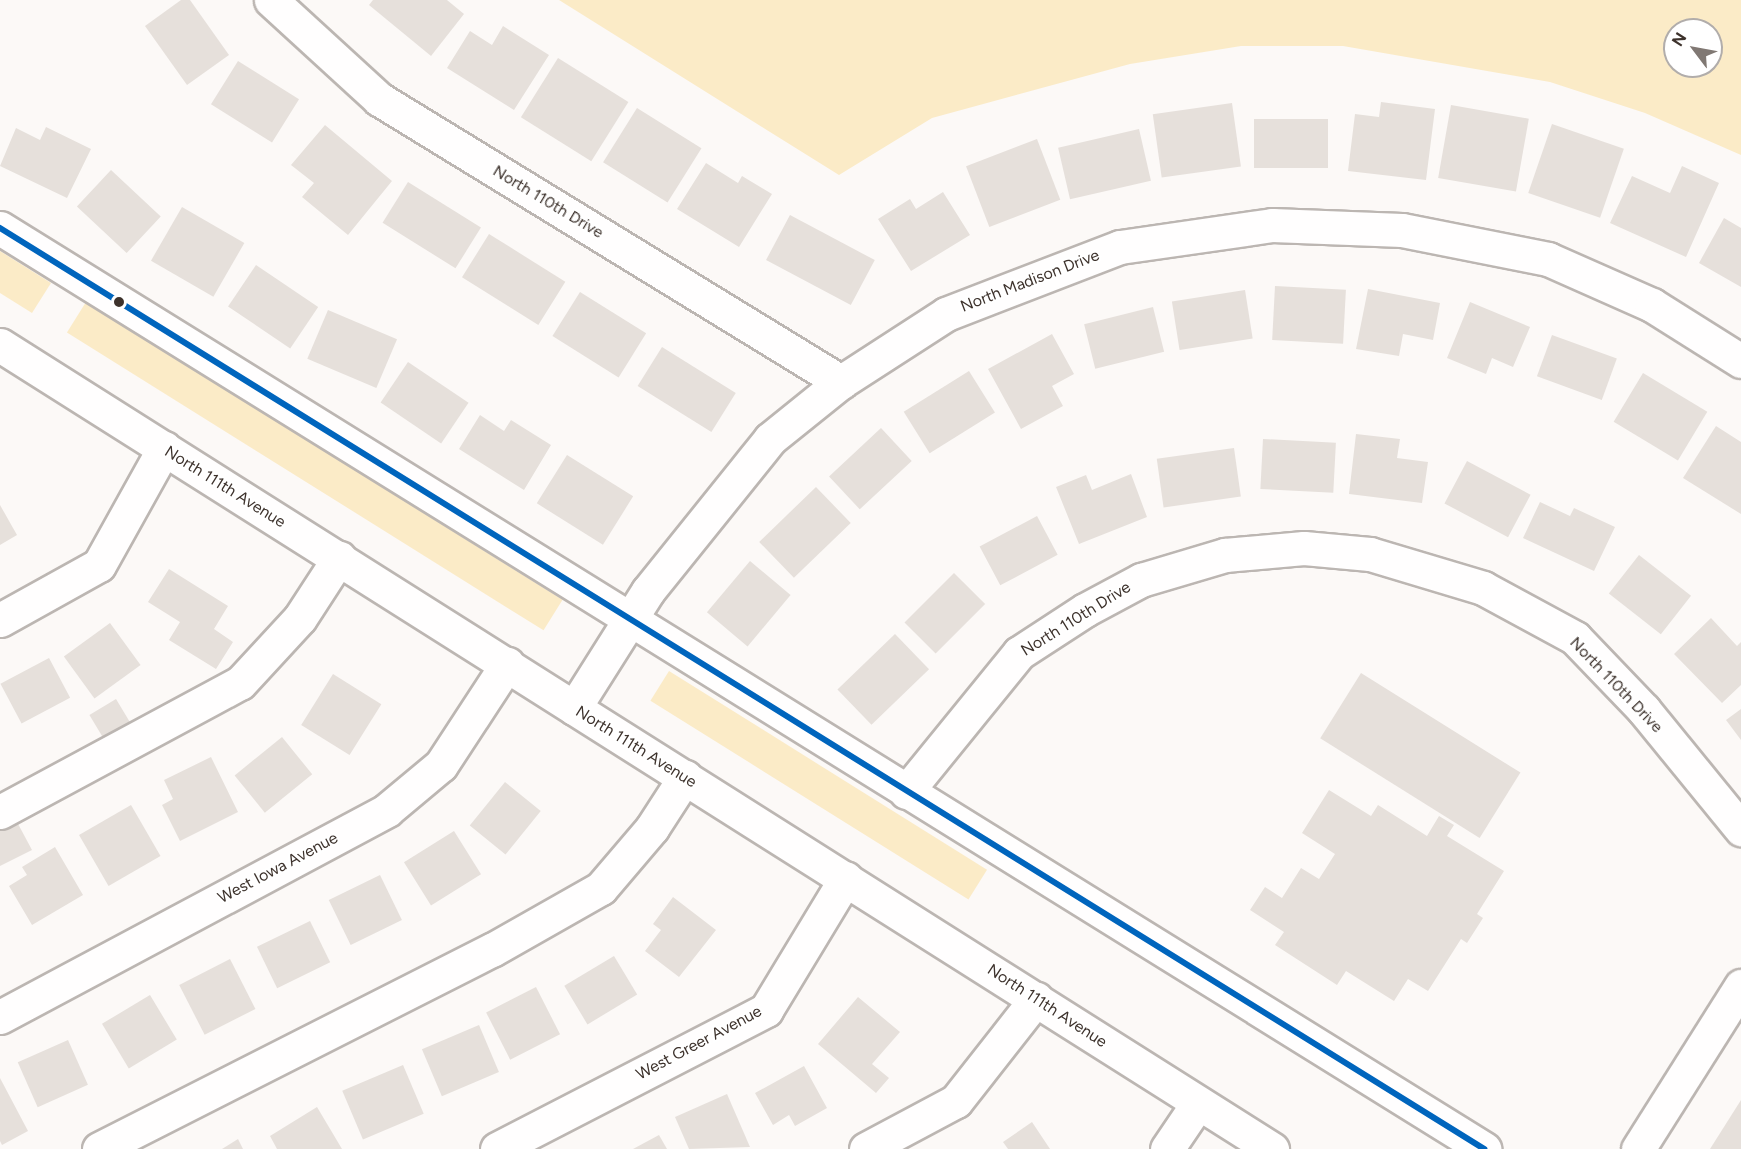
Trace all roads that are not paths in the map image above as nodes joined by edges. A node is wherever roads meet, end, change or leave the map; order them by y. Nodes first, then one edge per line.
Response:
1 (271, 0) edge
2 (0, 228) edge
3 (1, 346) edge
4 (1741, 360) edge
5 (841, 382) junction
6 (164, 448) junction
7 (339, 558) junction
8 (630, 619) junction
9 (0, 620) edge
10 (507, 664) junction
11 (574, 708) junction
12 (685, 777) junction
13 (906, 792) junction
14 (0, 812) edge
15 (1741, 829) edge
16 (846, 878) junction
17 (1741, 986) edge
18 (1036, 999) junction
19 (0, 1017) edge
20 (1198, 1103) junction
21 (99, 1149) edge
22 (497, 1149) edge
23 (866, 1149) edge
24 (1167, 1149) edge
25 (1272, 1149) edge
26 (1484, 1149) edge
27 (1638, 1149) edge

1 - 5 street, North 110th Drive
2 - 8 street
3 - 6 street, North 111th Avenue
4 - 5 street, North Madison Drive
5 - 8 street, North Madison Drive
6 - 7 street, North 111th Avenue
6 - 9 street
7 - 10 street, North 111th Avenue
7 - 14 street
8 - 11 street, North Madison Drive
8 - 13 street
10 - 11 street, North 111th Avenue
10 - 19 street, West Iowa Avenue
11 - 12 street, North 111th Avenue
12 - 16 street, North 111th Avenue
12 - 21 street
13 - 15 street, North 110th Drive
13 - 26 street
16 - 18 street, North 111th Avenue
16 - 22 street, West Greer Avenue
17 - 27 street
18 - 20 street, North 111th Avenue
18 - 23 street
20 - 24 street
20 - 25 street, North 111th Avenue

